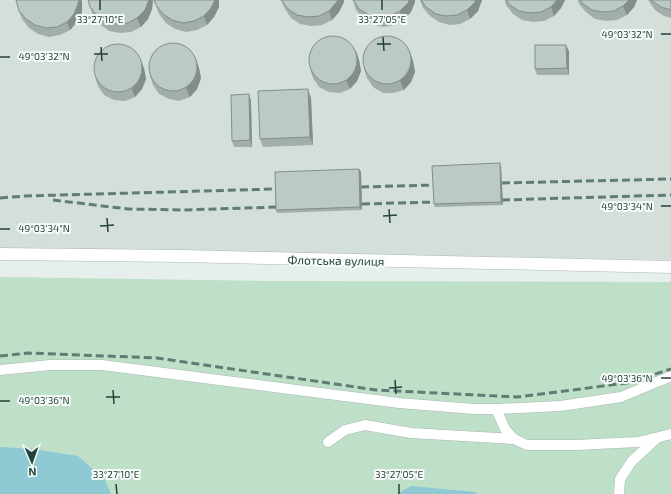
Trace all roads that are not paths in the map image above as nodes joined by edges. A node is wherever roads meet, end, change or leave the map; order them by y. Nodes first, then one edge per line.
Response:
1 (0, 254) edge
2 (671, 267) edge
3 (0, 370) edge
4 (671, 376) edge
5 (496, 410) junction
6 (671, 434) edge
7 (658, 437) junction
8 (514, 440) junction
9 (328, 442) dead end
10 (619, 494) edge

1 - 2 street, Флотська вулиця
3 - 5 lane
4 - 5 lane
5 - 8 lane
6 - 7 lane
7 - 8 lane
7 - 10 lane
8 - 9 lane

